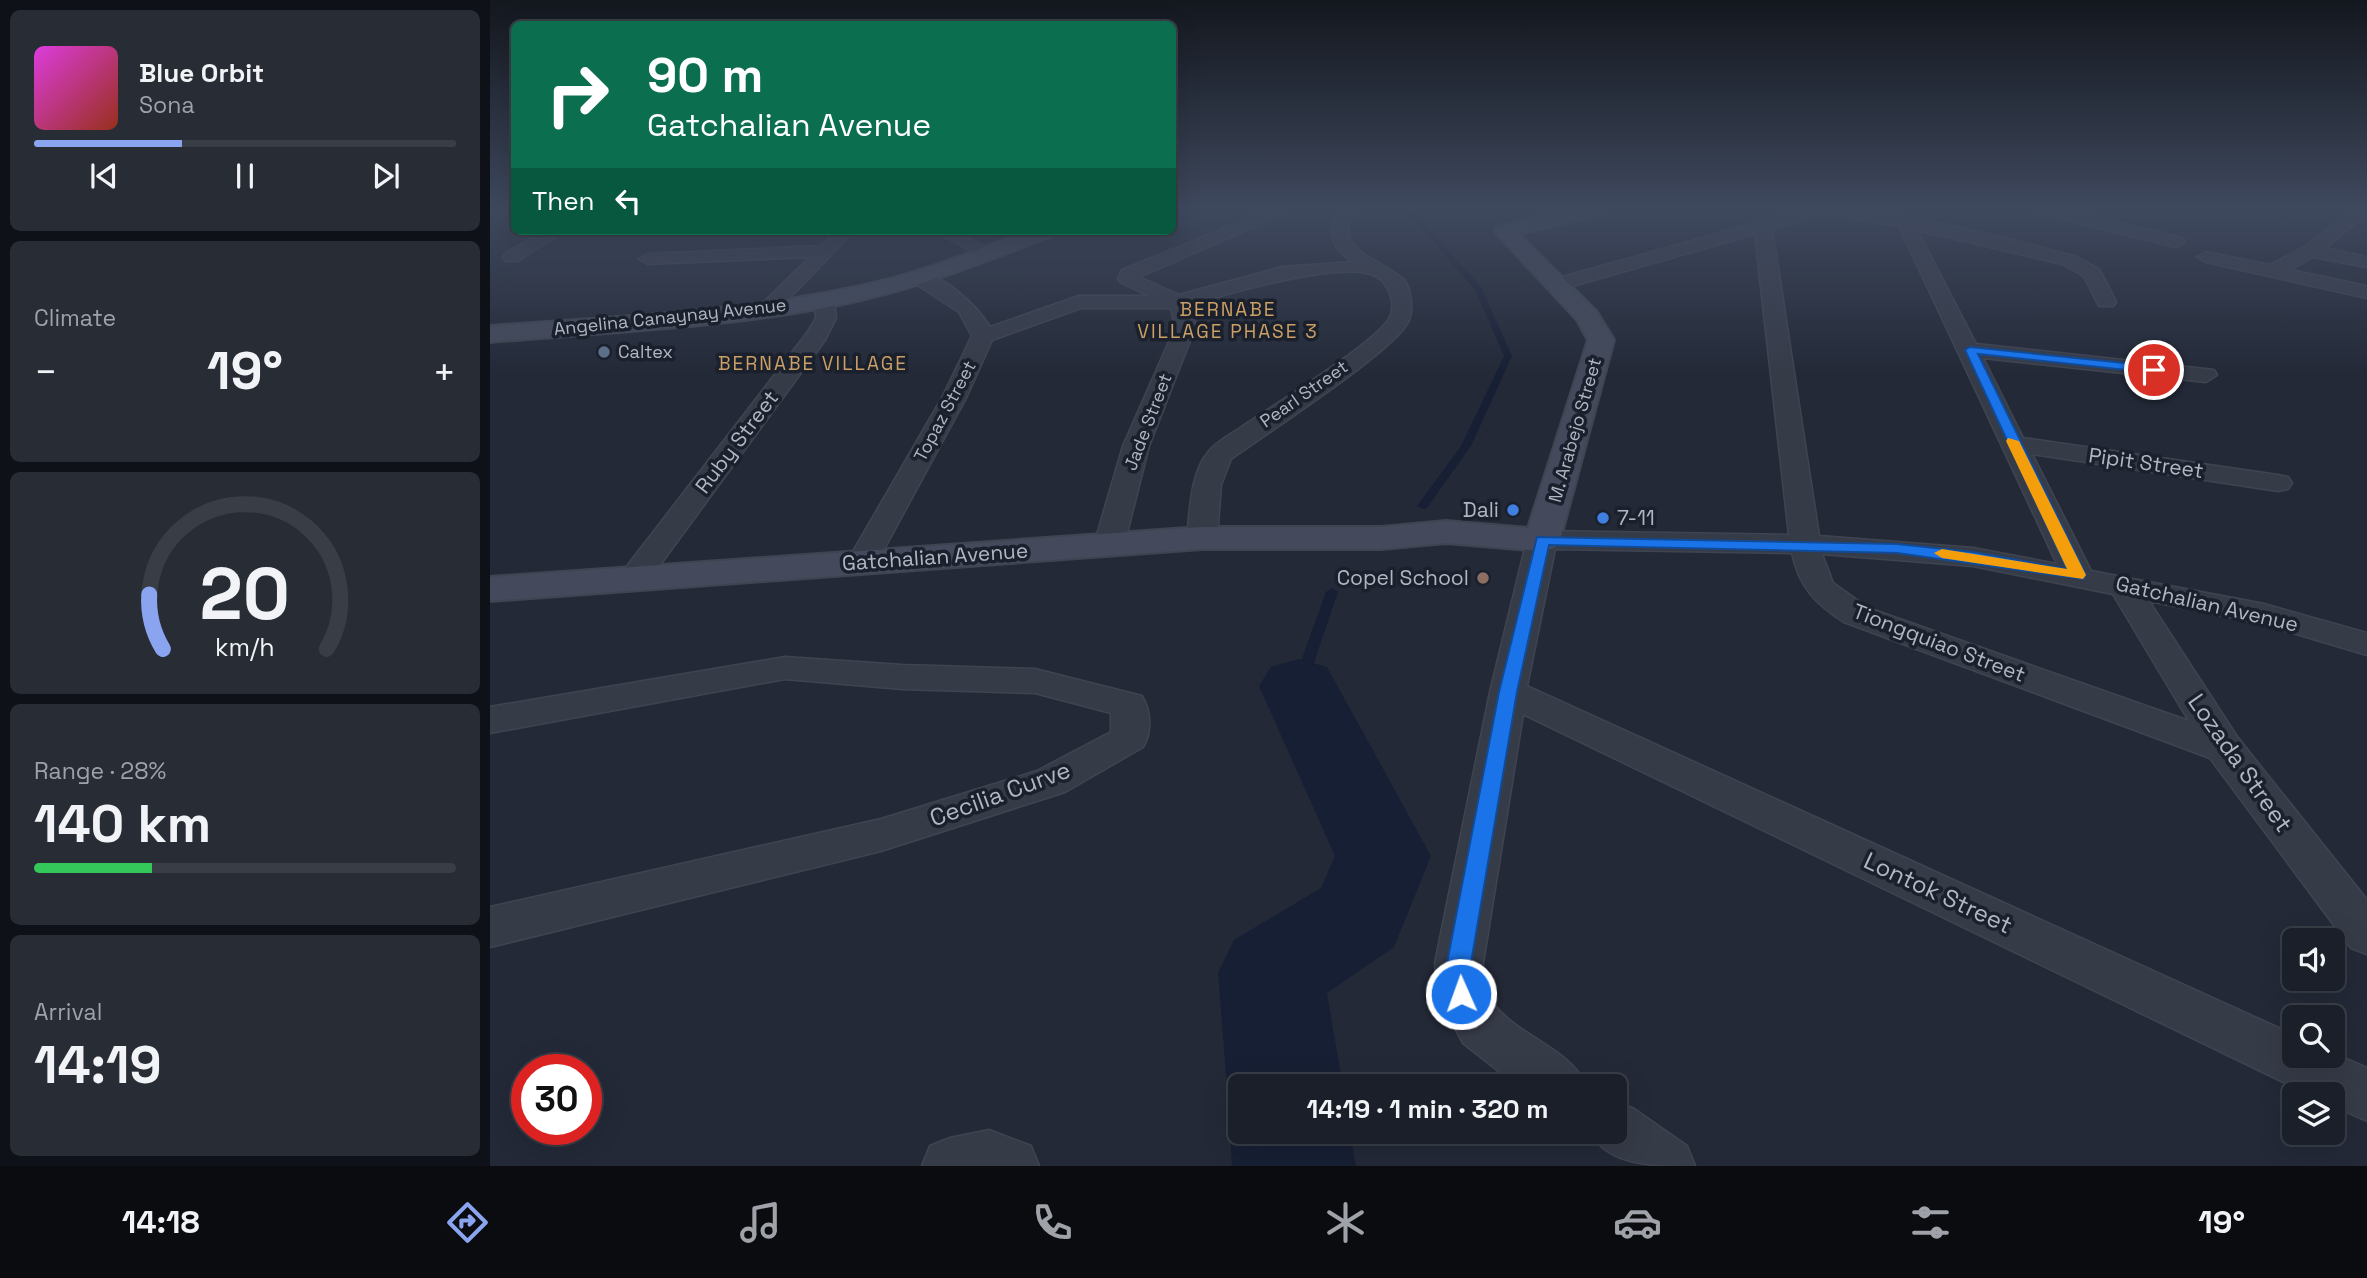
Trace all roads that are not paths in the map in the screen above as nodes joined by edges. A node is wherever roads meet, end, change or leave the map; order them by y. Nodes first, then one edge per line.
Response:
1 (811, 265) edge
2 (954, 265) edge
3 (1150, 265) edge
4 (1537, 265) edge
5 (1624, 265) edge
6 (1768, 265) edge
7 (1927, 265) edge
8 (2080, 265) edge
9 (2246, 265) edge
10 (2284, 265) edge
11 (1372, 266) joint
12 (2273, 271) junction
13 (920, 278) junction
14 (1555, 285) junction
15 (2367, 292) edge
16 (824, 301) junction
17 (1177, 302) junction
18 (2106, 302) dead end
19 (768, 309) junction
20 (490, 334) edge
21 (983, 336) junction
22 (1970, 350) junction
23 (2206, 375) dead end
24 (2014, 444) junction
25 (2278, 483) dead end
26 (1202, 538) junction
27 (1542, 540) junction
28 (1805, 544) junction
29 (1109, 545) junction
30 (862, 562) junction
31 (2078, 575) junction
32 (635, 577) junction
33 (2123, 585) junction
34 (490, 589) edge
35 (2367, 644) edge
36 (1508, 692) junction
37 (490, 720) edge
38 (2224, 748) junction
39 (490, 927) edge
40 (2367, 934) edge
41 (1543, 1074) edge
42 (2367, 1095) edge
43 (1627, 1137) edge
44 (950, 1166) edge
45 (1011, 1166) edge
46 (1667, 1166) edge

1 - 19 street
2 - 13 street, Angelina Canaynay Avenue
3 - 17 street
4 - 14 street, M. Arabejo Street
5 - 14 street
6 - 28 street, Tiongquiao Street
7 - 22 street
8 - 18 street
9 - 12 street
10 - 12 street
11 - 17 street
11 - 26 street, Pearl Street
12 - 15 street
13 - 16 street, Angelina Canaynay Avenue
13 - 21 street, Topaz Street
14 - 27 street, M. Arabejo Street
16 - 19 street, Angelina Canaynay Avenue
16 - 32 street, Ruby Street
17 - 21 street
17 - 29 street, Jade Street
19 - 20 street, Angelina Canaynay Avenue
21 - 30 street, Topaz Street
22 - 23 street
22 - 24 street
24 - 25 street, Pipit Street
24 - 31 street
26 - 27 street, Gatchalian Avenue
26 - 29 street, Gatchalian Avenue
27 - 28 street, Gatchalian Avenue
27 - 36 street
28 - 31 street, Gatchalian Avenue
28 - 38 street, Tiongquiao Street
29 - 30 street, Gatchalian Avenue
30 - 32 street, Gatchalian Avenue
31 - 33 street, Gatchalian Avenue
32 - 34 street, Gatchalian Avenue
33 - 35 street, Gatchalian Avenue
33 - 38 street, Lozada Street
36 - 41 street
36 - 42 street, Lontok Street
37 - 39 street, Cecilia Curve
38 - 40 street, Lozada Street
43 - 46 street
44 - 45 street

